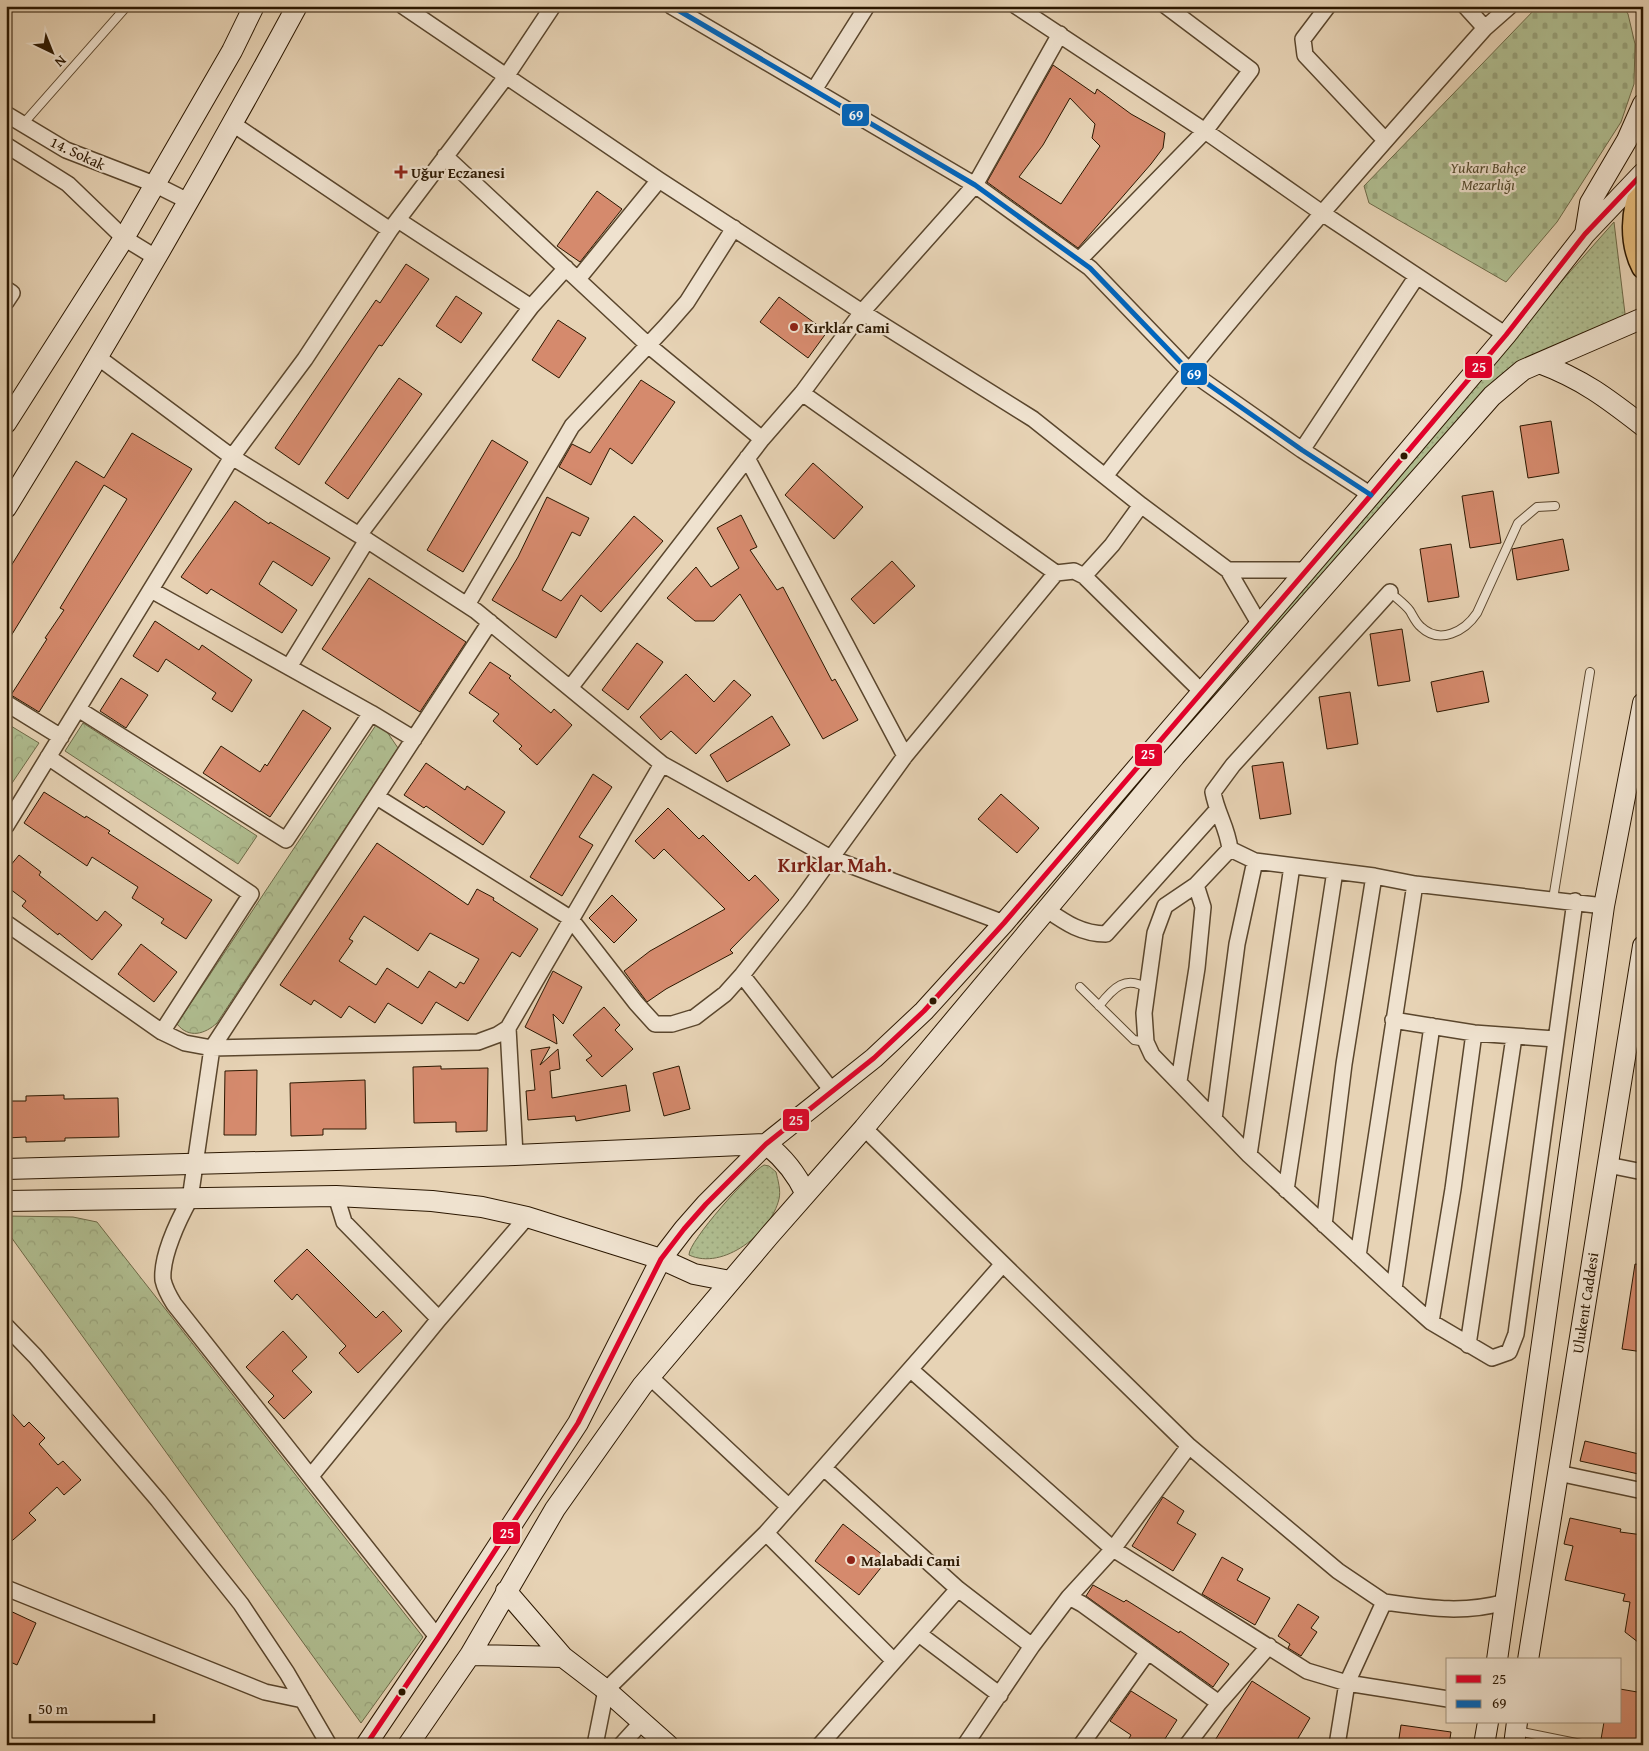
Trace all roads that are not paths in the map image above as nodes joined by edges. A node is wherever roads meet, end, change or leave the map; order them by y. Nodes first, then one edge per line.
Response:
1 (127, 6) edge
2 (254, 6) edge
3 (297, 6) edge
4 (403, 6) edge
5 (553, 6) edge
6 (671, 6) edge
7 (868, 6) edge
8 (1016, 6) edge
9 (1166, 6) edge
10 (1328, 6) edge
11 (1465, 6) edge
12 (1510, 6) edge
13 (1485, 28) junction
14 (1060, 34) junction
15 (505, 78) junction
16 (814, 90) junction
17 (1643, 104) edge
18 (6, 114) edge
19 (23, 124) junction
20 (233, 124) junction
21 (1205, 130) junction
22 (1386, 140) junction
23 (6, 145) edge
24 (445, 156) junction
25 (1643, 173) edge
26 (659, 180) junction
27 (154, 184) junction
28 (975, 184) junction
29 (1643, 186) edge
30 (188, 200) junction
31 (1322, 213) junction
32 (394, 225) junction
33 (734, 228) junction
34 (1585, 234) junction
35 (124, 238) junction
36 (155, 257) junction
37 (1079, 260) junction
38 (1643, 267) edge
39 (566, 268) junction
40 (1417, 276) junction
41 (578, 279) junction
42 (6, 289) edge
43 (6, 302) edge
44 (531, 308) junction
45 (862, 312) junction
46 (1643, 318) edge
47 (1506, 334) junction
48 (648, 345) junction
49 (99, 358) junction
50 (1539, 363) junction
51 (1188, 370) junction
52 (802, 393) junction
53 (6, 423) edge
54 (1643, 426) edge
55 (762, 439) junction
56 (1302, 450) junction
57 (232, 457) junction
58 (747, 458) junction
59 (1106, 475) junction
60 (1371, 495) junction
61 (1141, 505) junction
62 (1555, 506) dead end
63 (6, 508) edge
64 (363, 538) junction
65 (1228, 570) junction
66 (1308, 570) junction
67 (1056, 573) junction
68 (1084, 576) junction
69 (151, 590) junction
70 (1390, 592) joint
71 (467, 605) junction
72 (490, 622) junction
73 (1260, 625) junction
74 (289, 667) junction
75 (1590, 672) dead end
76 (570, 688) junction
77 (1202, 692) junction
78 (6, 703) edge
79 (1643, 703) edge
80 (78, 709) junction
81 (371, 712) junction
82 (61, 736) junction
83 (414, 739) junction
84 (905, 756) junction
85 (48, 757) junction
86 (662, 764) junction
87 (376, 797) junction
88 (10, 809) edge
89 (1217, 810) junction
90 (6, 826) edge
91 (1230, 849) junction
92 (831, 858) junction
93 (1255, 861) junction
94 (1292, 866) junction
95 (1335, 871) junction
96 (1374, 876) junction
97 (1415, 884) junction
98 (1196, 885) junction
99 (1553, 899) junction
100 (1575, 901) junction
101 (1604, 906) junction
102 (1047, 910) junction
103 (570, 918) junction
104 (6, 923) edge
105 (1004, 923) junction
106 (1643, 946) edge
107 (742, 975) junction
108 (1080, 987) dead end
109 (1148, 989) junction
110 (1100, 1006) junction
111 (1393, 1020) junction
112 (1432, 1026) junction
113 (508, 1028) junction
114 (162, 1032) junction
115 (1474, 1033) junction
116 (1514, 1037) junction
117 (1555, 1039) junction
118 (1146, 1042) junction
119 (212, 1048) junction
120 (1179, 1081) junction
121 (833, 1092) junction
122 (1214, 1119) junction
123 (864, 1128) junction
124 (766, 1144) junction
125 (515, 1154) junction
126 (1249, 1155) junction
127 (197, 1165) junction
128 (1608, 1165) junction
129 (6, 1169) edge
130 (1643, 1172) edge
131 (1286, 1190) junction
132 (806, 1194) junction
133 (336, 1196) junction
134 (190, 1199) junction
135 (6, 1201) edge
136 (527, 1217) junction
137 (1324, 1225) junction
138 (1358, 1256) junction
139 (661, 1259) junction
140 (1002, 1265) junction
141 (730, 1281) junction
142 (1394, 1289) junction
143 (439, 1319) junction
144 (1431, 1322) junction
145 (6, 1326) edge
146 (1468, 1345) junction
147 (911, 1370) junction
148 (650, 1376) junction
149 (1189, 1446) junction
150 (824, 1468) junction
151 (1558, 1473) junction
152 (311, 1476) junction
153 (1643, 1491) edge
154 (788, 1506) junction
155 (766, 1533) junction
156 (1113, 1549) junction
157 (6, 1588) edge
158 (958, 1589) junction
159 (506, 1591) junction
160 (1069, 1598) junction
161 (1384, 1602) junction
162 (1506, 1602) junction
163 (919, 1634) junction
164 (438, 1638) junction
165 (1032, 1646) junction
166 (1269, 1646) junction
167 (1147, 1653) junction
168 (470, 1654) junction
169 (563, 1657) junction
170 (1497, 1658) edge
171 (1528, 1658) edge
172 (894, 1661) junction
173 (1346, 1683) junction
174 (606, 1690) junction
175 (1000, 1695) junction
176 (1446, 1699) edge
177 (303, 1700) junction
178 (1219, 1703) junction
179 (642, 1722) junction
180 (1488, 1724) edge
181 (1516, 1733) edge
182 (329, 1745) edge
183 (366, 1745) edge
184 (408, 1745) edge
185 (595, 1745) edge
186 (621, 1745) edge
187 (668, 1745) edge
188 (820, 1745) edge
189 (965, 1745) edge
190 (1081, 1745) edge
191 (1186, 1745) edge
192 (1337, 1745) edge
193 (1484, 1745) edge
194 (1586, 1745) edge

1 - 19 lane
2 - 27 main road
3 - 20 main road
4 - 15 street
5 - 15 street
6 - 16 street
7 - 16 street
8 - 14 street
9 - 21 street
10 - 22 street
11 - 13 street
12 - 13 street
13 - 22 street
14 - 21 street
14 - 28 street
15 - 24 street
15 - 26 street
16 - 28 street
17 - 34 main road
18 - 19 street, 14. Sokak
19 - 27 street, 14. Sokak
20 - 30 main road
20 - 32 street
21 - 31 street
21 - 37 street
22 - 31 street
23 - 35 street, 14. Sokak
24 - 32 street
24 - 39 street
25 - 34 main road
26 - 33 street
26 - 41 street
27 - 30 street, 14. Sokak
27 - 35 main road
28 - 37 street
28 - 45 street
29 - 38 main road
30 - 36 main road
31 - 40 street
31 - 51 street
32 - 44 street
32 - 57 street
33 - 45 street
33 - 48 street
34 - 47 main road
35 - 36 street, 14. Sokak
35 - 53 main road
36 - 49 main road
37 - 51 street
39 - 41 street
39 - 44 street
40 - 47 street
40 - 56 street
41 - 48 street
42 - 43 street
44 - 64 street
45 - 52 street
45 - 59 street
46 - 50 main road
47 - 60 main road
48 - 55 street
48 - 71 street
49 - 57 street
49 - 63 main road
50 - 54 main road
50 - 102 main road
51 - 56 street
51 - 59 street
52 - 55 street
52 - 67 street
55 - 58 street
56 - 60 street
57 - 64 street
57 - 69 street
58 - 76 street
58 - 84 street
59 - 61 street
60 - 66 main road
61 - 65 street
61 - 68 street
62 - 70 lane
64 - 71 street
64 - 74 street
65 - 66 street
65 - 73 street
66 - 73 main road
67 - 68 street
67 - 84 street
68 - 77 street
69 - 74 street
69 - 80 street
70 - 89 street
71 - 72 street
72 - 76 street
72 - 83 street
73 - 77 main road
74 - 81 street
75 - 99 lane
76 - 86 street
77 - 105 main road
78 - 82 street
79 - 101 main road
80 - 81 street
80 - 82 street
81 - 83 street
82 - 85 street
83 - 87 street
84 - 92 street
85 - 88 street
85 - 114 street
86 - 92 street
86 - 103 street
87 - 103 street
87 - 119 street
88 - 90 street
89 - 91 street
89 - 102 street
91 - 93 street
91 - 98 street
92 - 105 street
92 - 107 street
93 - 94 street
93 - 122 street
94 - 95 street
94 - 126 street
95 - 96 street
95 - 131 street
96 - 97 street
96 - 137 street
97 - 99 street
97 - 111 street
98 - 109 street
98 - 120 street
99 - 100 street
100 - 101 street
100 - 117 street
101 - 162 main road
102 - 123 main road
103 - 107 street
103 - 113 street
104 - 114 street
105 - 121 main road
106 - 128 main road, Ulukent Caddesi
107 - 121 street
108 - 110 lane
109 - 110 lane
109 - 118 street
110 - 118 lane
111 - 112 street
111 - 138 street
112 - 115 street
112 - 142 street
113 - 119 street
113 - 125 street
114 - 119 street
115 - 116 street
115 - 144 street
116 - 117 street
116 - 146 street
117 - 146 street
118 - 120 street
119 - 127 street
120 - 122 street
121 - 124 main road
122 - 126 street
123 - 132 main road
123 - 140 street
124 - 125 main road
124 - 132 main road
124 - 139 main road
125 - 127 main road
126 - 131 street
127 - 129 main road
127 - 134 street
128 - 130 street
128 - 151 main road, Ulukent Caddesi
131 - 137 street
132 - 141 main road
133 - 134 main road
133 - 136 main road
133 - 143 street
134 - 135 main road
134 - 152 street
136 - 139 main road
136 - 143 street
137 - 138 street
138 - 142 street
139 - 141 main road
139 - 164 main road
140 - 147 street
140 - 149 street
141 - 148 main road
142 - 144 street
143 - 152 street
144 - 146 street
145 - 177 street
147 - 150 street
147 - 156 street
148 - 154 street
148 - 159 main road
149 - 156 street
149 - 161 street
150 - 154 street
150 - 158 street
151 - 153 street
151 - 171 main road, Ulukent Caddesi
152 - 164 street
154 - 155 street
155 - 172 street
155 - 174 street
156 - 160 street
156 - 166 street
157 - 177 street
158 - 163 street
158 - 165 street
159 - 168 main road
159 - 169 main road
160 - 165 street
160 - 167 street
161 - 162 street
161 - 173 street
162 - 170 main road
163 - 172 street
163 - 175 street
164 - 183 main road
165 - 175 street
166 - 173 street
166 - 178 street
167 - 178 street
167 - 190 street
168 - 169 main road
168 - 184 main road
169 - 174 main road
172 - 188 street
173 - 176 street
173 - 192 street
174 - 179 main road
174 - 185 street
175 - 189 street
177 - 182 street
178 - 191 street
179 - 186 street
179 - 187 main road
180 - 193 main road
181 - 194 lane

